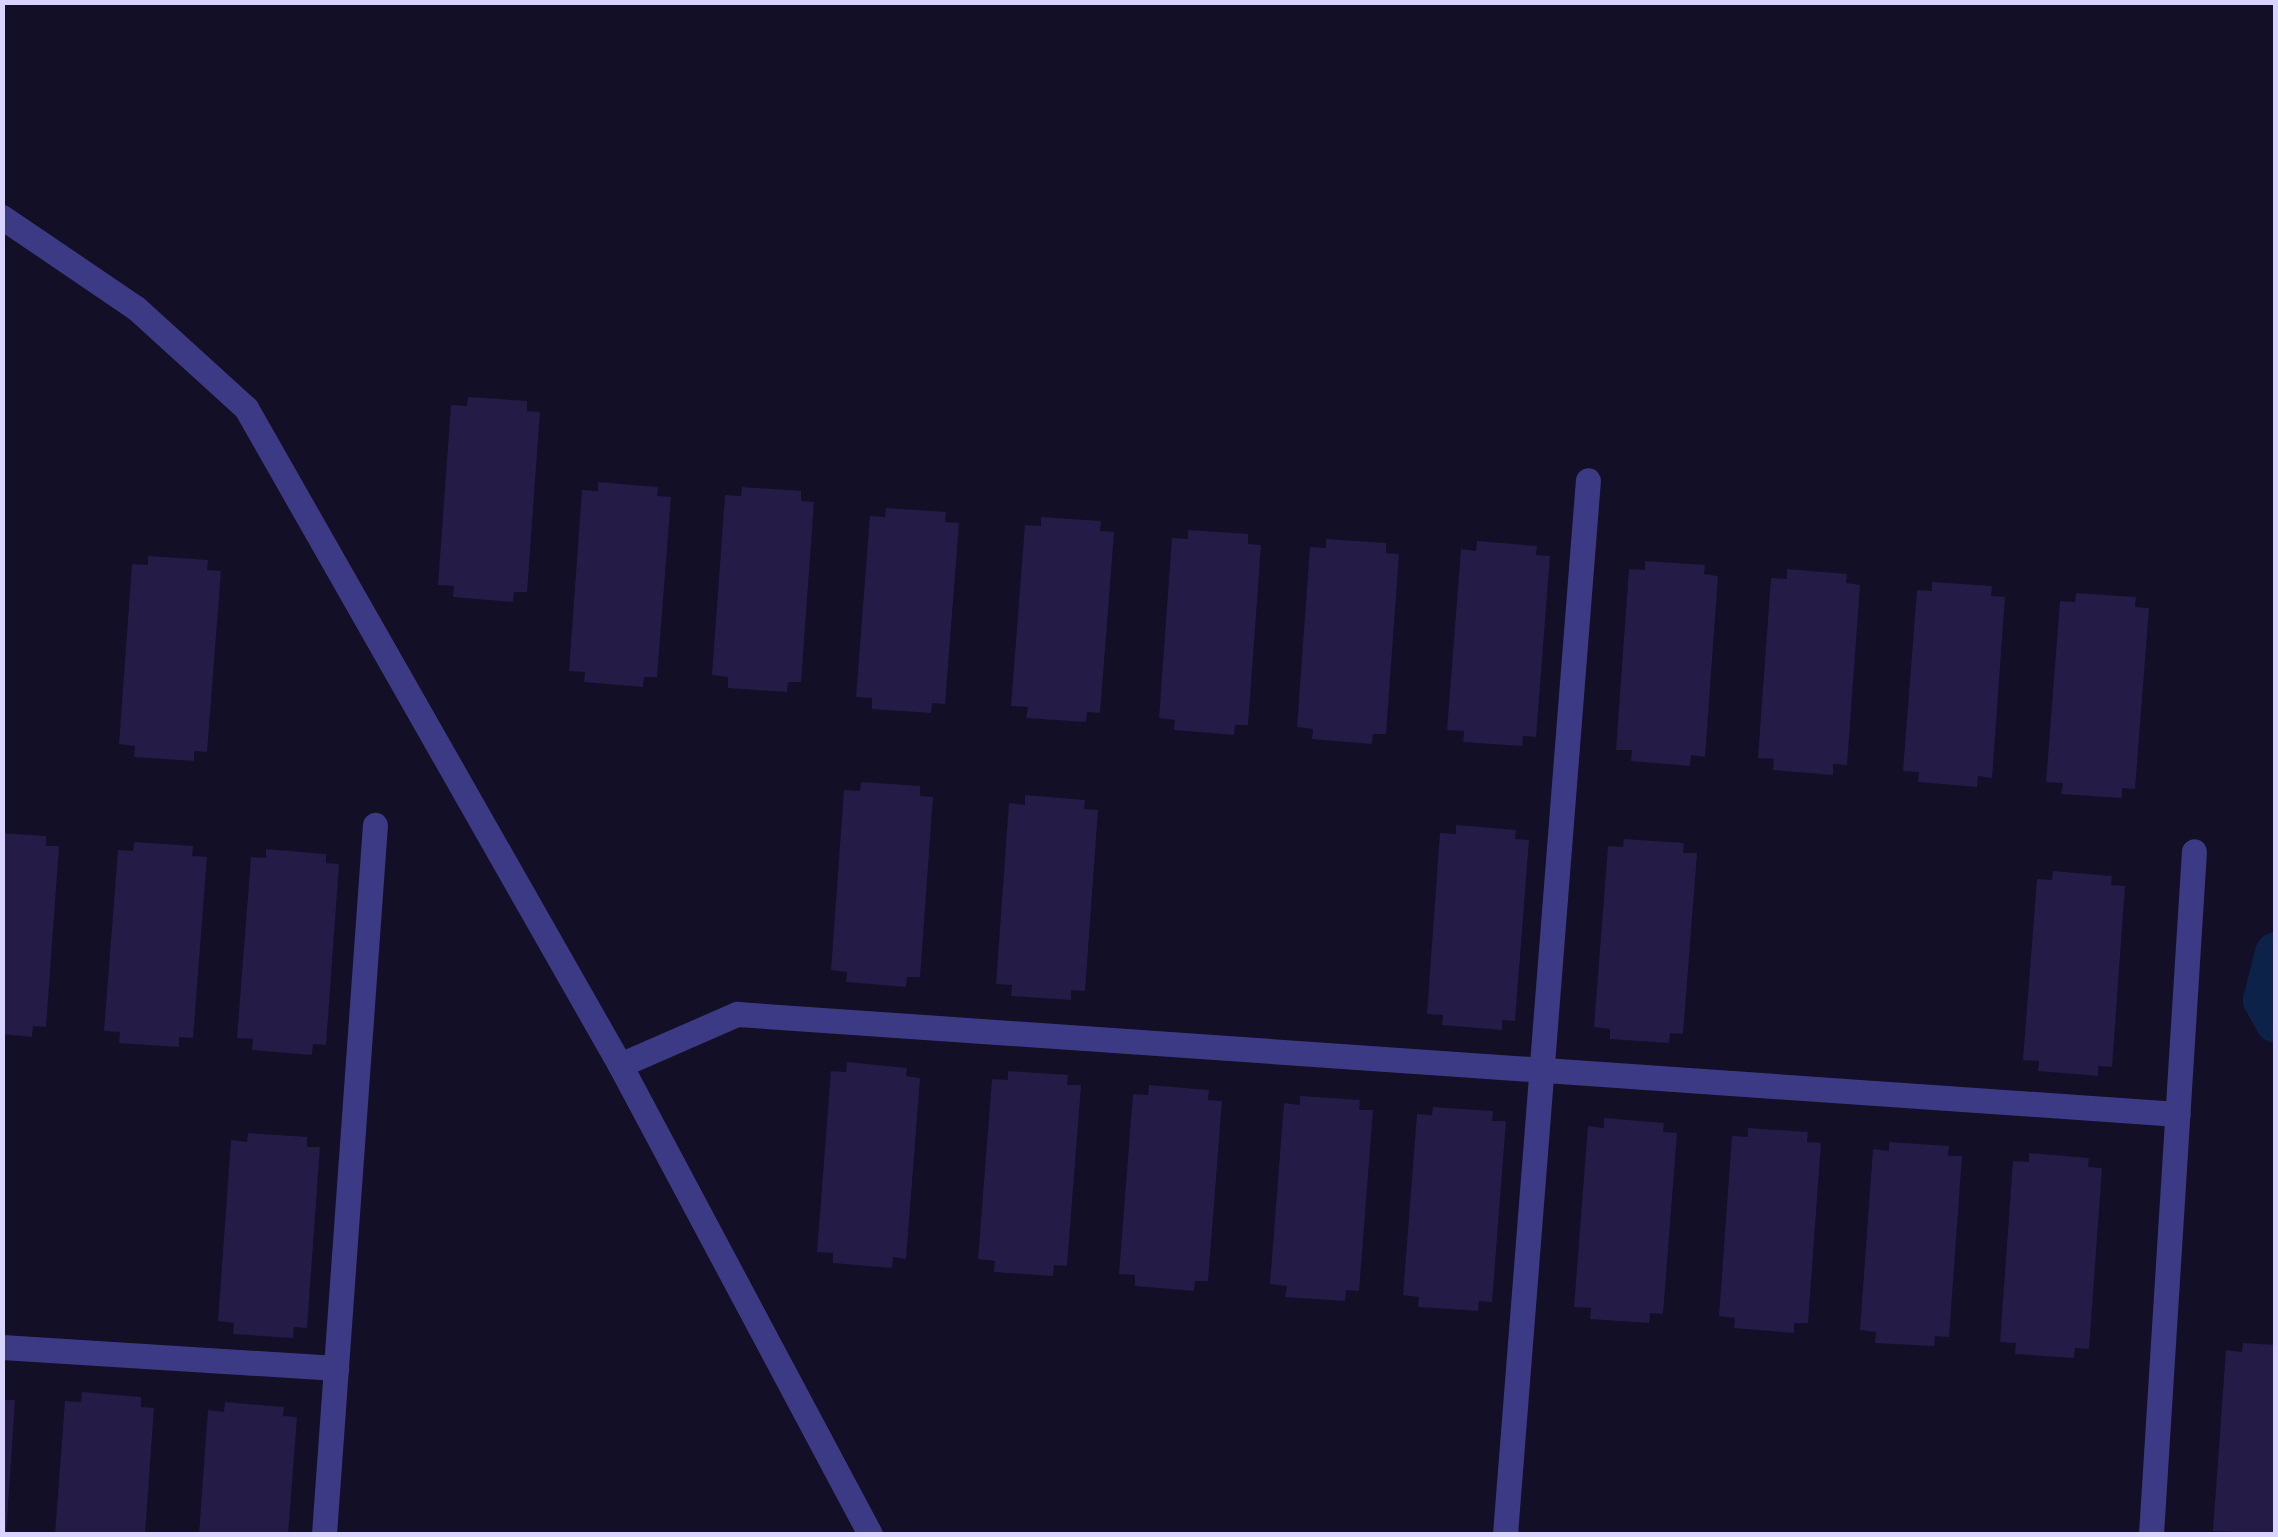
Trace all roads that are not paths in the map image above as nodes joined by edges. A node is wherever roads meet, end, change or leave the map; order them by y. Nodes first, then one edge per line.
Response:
1 (2, 218) edge
2 (1588, 480) dead end
3 (375, 825) dead end
4 (2194, 851) dead end
5 (620, 1065) junction
6 (1542, 1066) junction
7 (2178, 1114) junction
8 (2, 1347) edge
9 (336, 1368) junction
10 (324, 1534) edge
11 (870, 1534) edge
12 (1504, 1534) edge
13 (2151, 1534) edge

1 - 5 street
2 - 6 street
3 - 9 street
4 - 7 street
5 - 6 street
5 - 11 street
6 - 7 street
6 - 12 street
7 - 13 street
8 - 9 street
9 - 10 street

